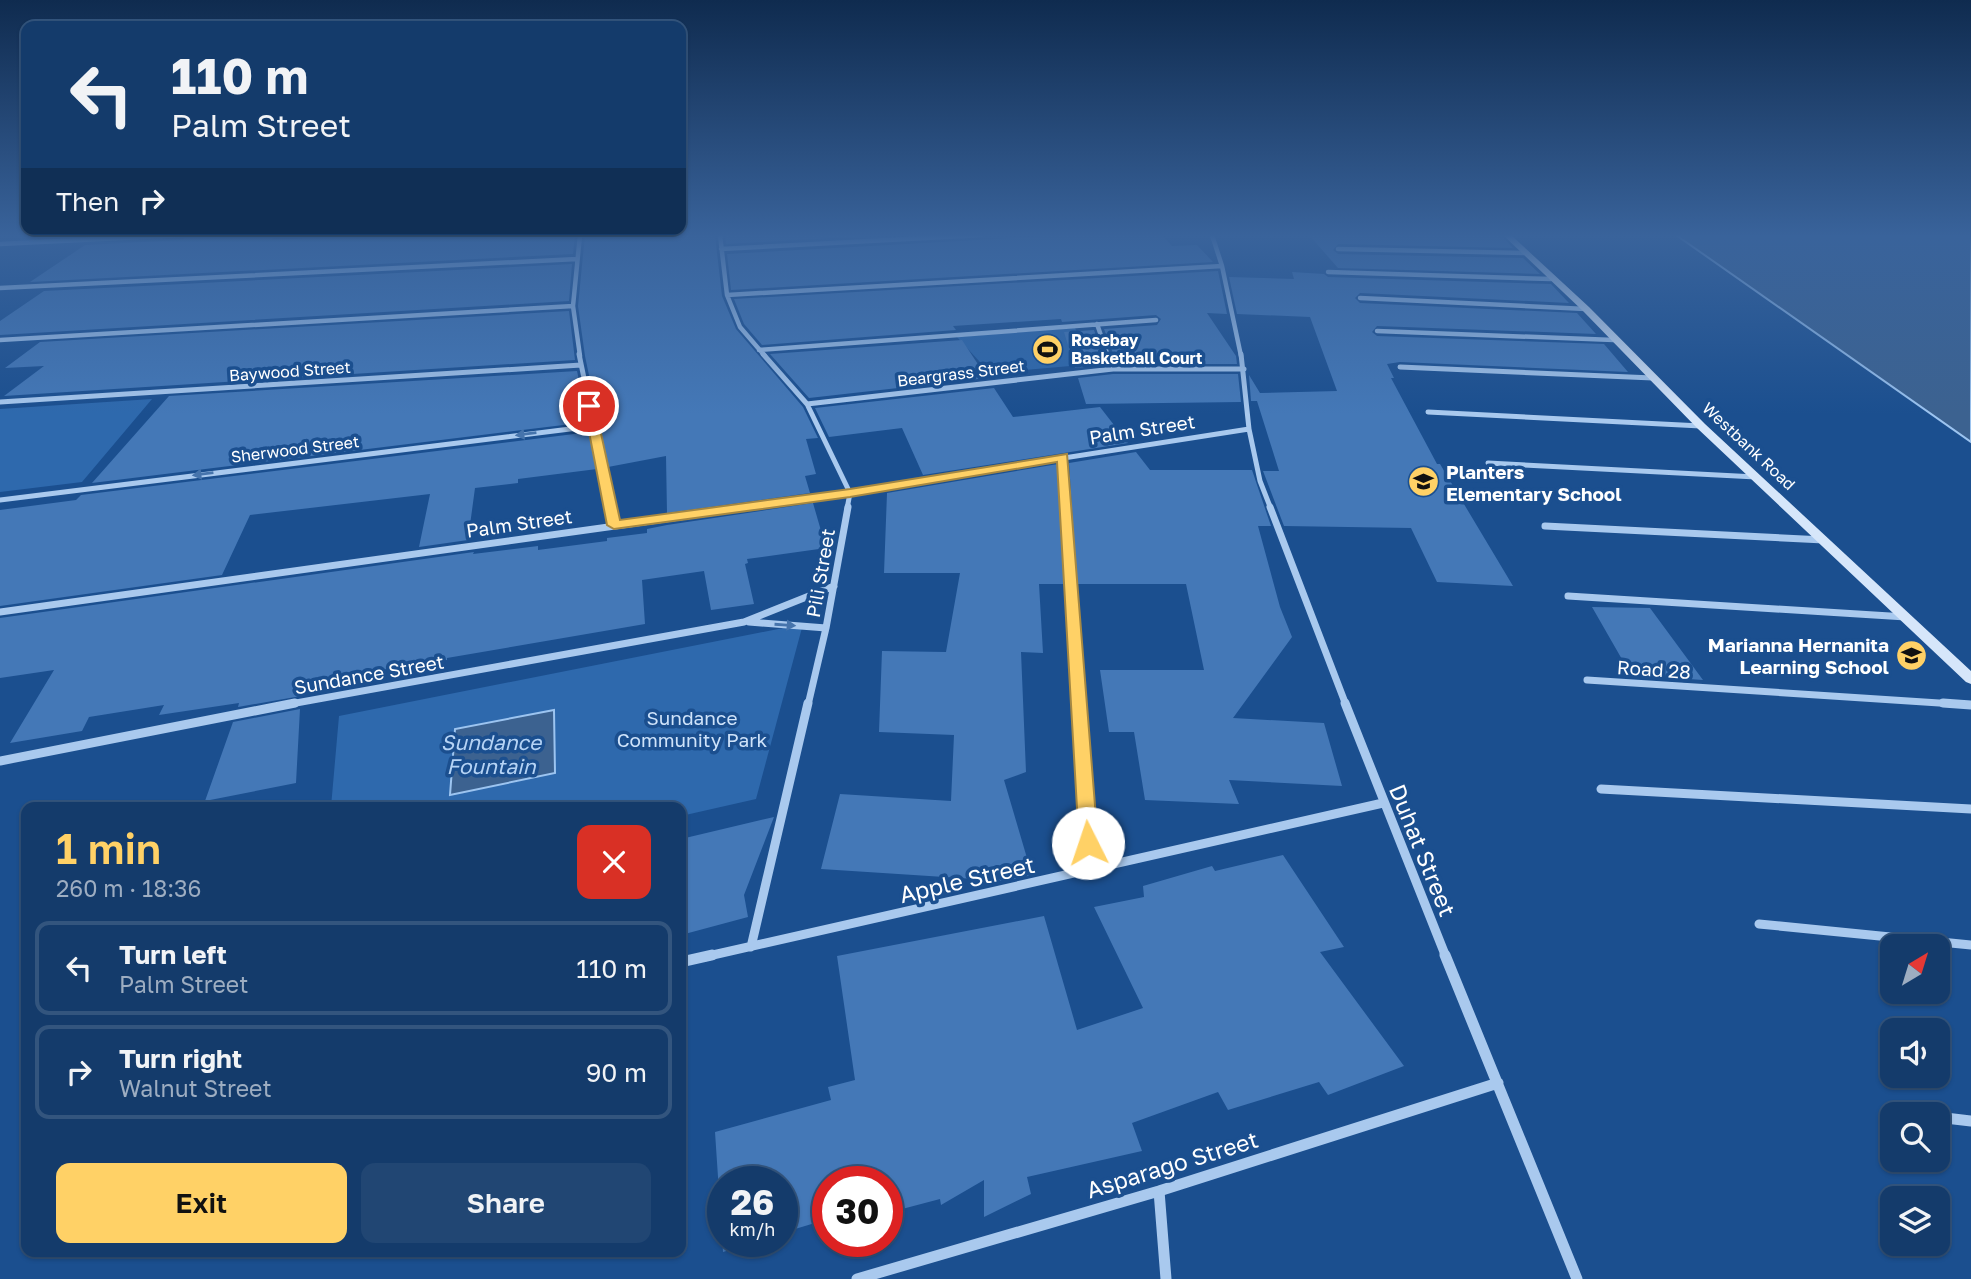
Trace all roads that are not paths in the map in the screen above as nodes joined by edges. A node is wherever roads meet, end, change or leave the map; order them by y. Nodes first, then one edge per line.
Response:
1 (574, 295) edge
2 (727, 295) joint
3 (732, 295) edge
4 (1228, 295) edge
5 (1569, 295) edge
6 (1360, 299) dead end
7 (573, 306) junction
8 (1586, 309) junction
9 (1156, 320) dead end
10 (1097, 324) junction
11 (1377, 331) dead end
12 (0, 340) edge
13 (1615, 340) junction
14 (759, 350) junction
15 (580, 365) junction
16 (1400, 367) dead end
17 (1113, 369) junction
18 (1244, 369) junction
19 (1653, 378) junction
20 (0, 402) edge
21 (807, 404) junction
22 (1428, 412) dead end
23 (594, 426) junction
24 (1701, 426) junction
25 (1250, 429) junction
26 (1063, 457) junction
27 (1488, 463) dead end
28 (1758, 477) junction
29 (850, 493) junction
30 (0, 500) edge
31 (614, 525) junction
32 (1545, 526) dead end
33 (1824, 540) junction
34 (834, 586) junction
35 (1568, 596) dead end
36 (0, 612) edge
37 (1908, 618) junction
38 (744, 622) junction
39 (826, 628) junction
40 (1971, 679) edge
41 (1587, 680) dead end
42 (1971, 705) edge
43 (0, 761) edge
44 (1601, 789) dead end
45 (1383, 803) junction
46 (1971, 809) edge
47 (1090, 871) junction
48 (1759, 924) dead end
49 (1971, 946) edge
50 (751, 947) junction
51 (686, 961) edge
52 (1498, 1083) junction
53 (1950, 1119) edge
54 (1971, 1121) edge
55 (1159, 1191) junction
56 (857, 1279) edge
57 (1166, 1279) edge
58 (1577, 1279) edge

1 - 7 street
2 - 3 street
2 - 14 street
4 - 18 street, Duhat Street
5 - 8 street, Westbank Road
6 - 8 street
7 - 12 street
7 - 15 street
8 - 13 street, Westbank Road
9 - 10 street
10 - 14 street
10 - 17 street
11 - 13 street
13 - 19 street, Westbank Road
14 - 21 street
15 - 20 street, Baywood Street
15 - 23 street
16 - 19 street
17 - 18 street, Beargrass Street
17 - 21 street, Beargrass Street
18 - 25 street, Duhat Street
19 - 24 street, Westbank Road
21 - 29 street
22 - 24 street
23 -> 30 street, Sherwood Street
23 - 31 street
24 - 28 street, Westbank Road
25 - 26 street, Palm Street
25 - 45 street, Duhat Street
26 - 29 street, Palm Street
26 - 47 street
27 - 28 street
28 - 33 street, Westbank Road
29 - 31 street, Palm Street
29 - 34 street, Pili Street
31 - 36 street, Palm Street
32 - 33 street
33 - 37 street, Westbank Road
34 - 38 street
34 - 39 street, Pili Street
35 - 37 street
37 - 40 street, Westbank Road
38 -> 39 street
38 - 43 street, Sundance Street
39 - 50 street, Pili Street
41 - 42 street, Road 28
44 - 46 street
45 - 47 street, Apple Street
45 - 52 street, Duhat Street
47 - 50 street, Apple Street
48 - 49 street
50 - 51 street, Apple Street
52 - 55 street, Asparago Street
52 - 58 street, Duhat Street
53 - 54 street
55 - 56 street, Asparago Street
55 - 57 street

